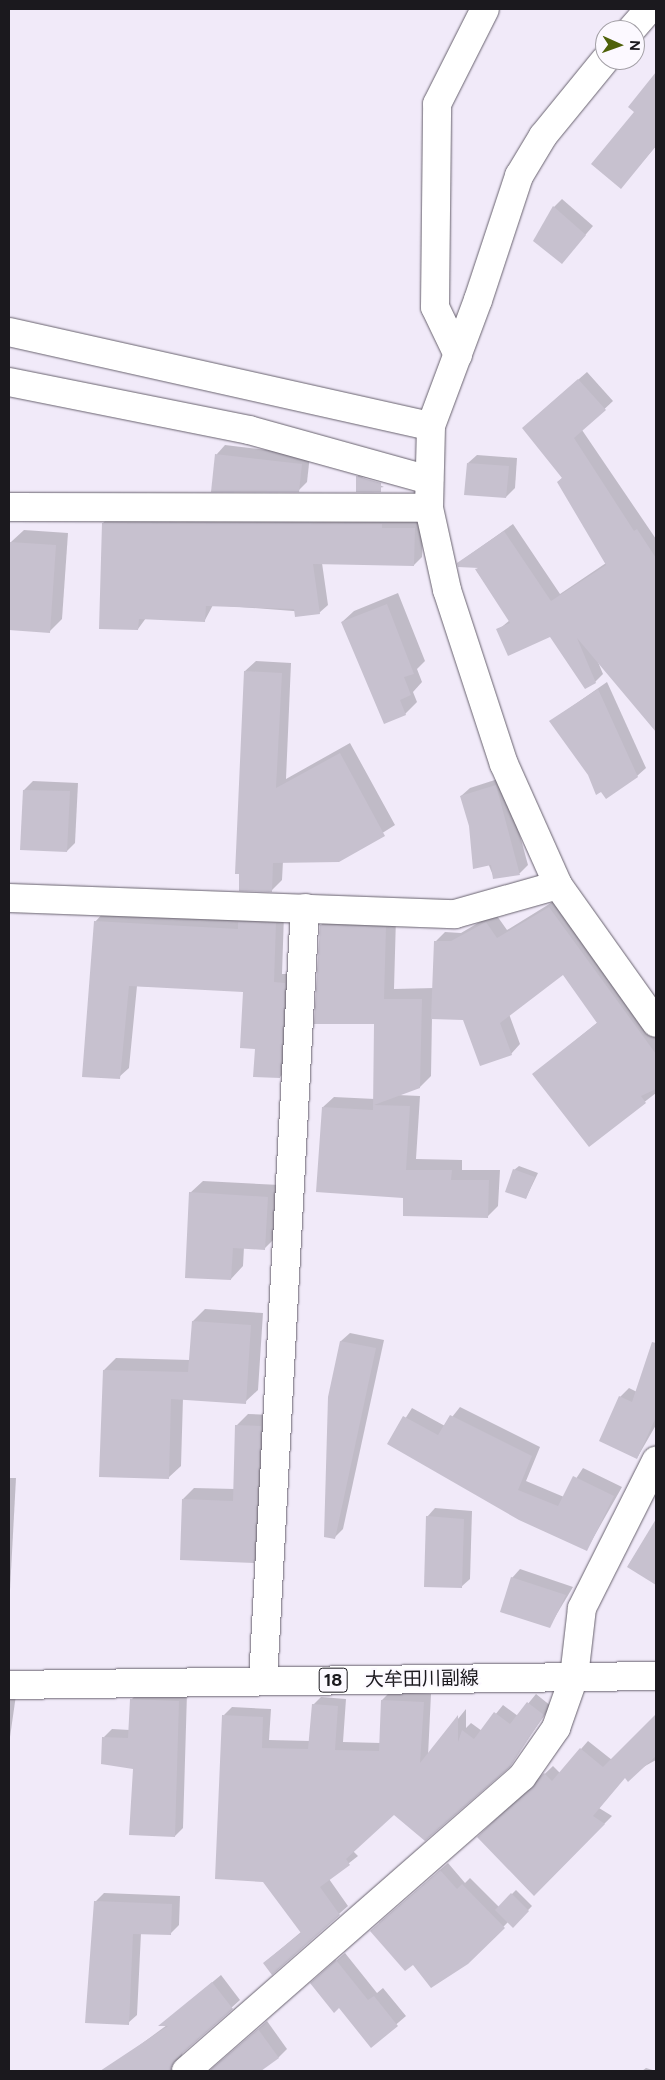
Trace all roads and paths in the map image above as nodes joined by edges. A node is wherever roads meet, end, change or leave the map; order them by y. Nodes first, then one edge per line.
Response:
1 (485, 9) edge
2 (649, 9) edge
3 (640, 20) edge
4 (597, 70) edge
5 (9, 332) edge
6 (458, 355) junction
7 (9, 382) edge
8 (431, 426) junction
9 (429, 480) junction
10 (9, 508) edge
11 (429, 508) junction
12 (558, 885) junction
13 (9, 898) edge
14 (305, 908) junction
15 (656, 1023) edge
16 (656, 1461) edge
17 (656, 1676) edge
18 (574, 1677) junction
19 (263, 1681) junction
20 (9, 1685) edge
21 (186, 2071) edge

1 - 6 street
2 - 3 street
4 - 6 street
5 - 8 street
6 - 8 street
7 - 9 street
8 - 9 street
9 - 11 street
10 - 11 street
11 - 12 street
12 - 14 street
12 - 15 street
13 - 14 street
14 - 19 street
16 - 18 street
17 - 18 street, 大牟田川副線 / 18
18 - 19 street, 大牟田川副線 / 18
18 - 21 street
19 - 20 street, 大牟田川副線 / 18

